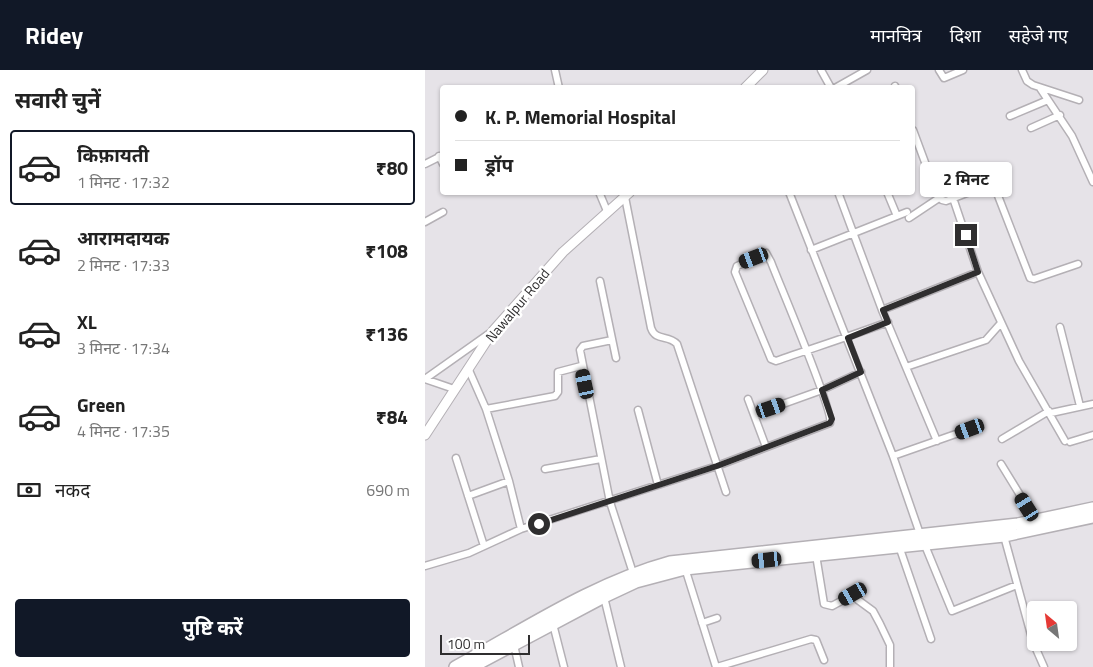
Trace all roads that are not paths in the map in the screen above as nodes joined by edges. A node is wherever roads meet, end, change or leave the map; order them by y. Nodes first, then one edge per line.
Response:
1 (555, 70) edge
2 (763, 70) edge
3 (821, 70) edge
4 (867, 70) edge
5 (939, 70) edge
6 (963, 70) edge
7 (1022, 70) edge
8 (558, 85) edge
9 (748, 85) edge
10 (829, 85) edge
11 (840, 85) edge
12 (1040, 88) junction
13 (1049, 100) junction
14 (1079, 100) dead end
15 (1060, 115) junction
16 (1011, 116) dead end
17 (1031, 128) dead end
18 (915, 135) edge
19 (440, 156) edge
20 (425, 164) edge
21 (1093, 182) edge
22 (600, 195) edge
23 (627, 195) edge
24 (790, 195) edge
25 (839, 195) edge
26 (888, 195) edge
27 (939, 198) junction
28 (953, 198) junction
29 (607, 211) junction
30 (443, 212) dead end
31 (897, 216) junction
32 (425, 222) edge
33 (853, 234) junction
34 (811, 250) junction
35 (1078, 264) dead end
36 (978, 272) junction
37 (600, 281) dead end
38 (883, 310) junction
39 (888, 322) junction
40 (1001, 323) junction
41 (1060, 327) dead end
42 (493, 331) junction
43 (848, 338) junction
44 (612, 340) junction
45 (805, 351) junction
46 (616, 358) dead end
47 (581, 366) junction
48 (468, 368) junction
49 (906, 368) junction
50 (861, 372) junction
51 (425, 379) edge
52 (454, 389) junction
53 (822, 390) junction
54 (748, 399) dead end
55 (1093, 404) edge
56 (1080, 406) junction
57 (486, 409) junction
58 (638, 410) dead end
59 (1050, 412) junction
60 (755, 414) junction
61 (970, 429) dead end
62 (425, 434) edge
63 (1093, 435) edge
64 (1002, 439) dead end
65 (937, 441) junction
66 (766, 447) junction
67 (893, 456) junction
68 (456, 458) dead end
69 (601, 459) junction
70 (1001, 464) dead end
71 (717, 466) junction
72 (545, 468) dead end
73 (509, 481) junction
74 (658, 485) junction
75 (725, 492) dead end
76 (468, 496) junction
77 (610, 502) junction
78 (1093, 508) edge
79 (1093, 517) edge
80 (1036, 521) junction
81 (521, 529) junction
82 (1004, 536) junction
83 (922, 539) junction
84 (484, 546) junction
85 (899, 546) junction
86 (816, 555) junction
87 (684, 564) junction
88 (425, 566) edge
89 (633, 573) junction
90 (1017, 585) junction
91 (604, 597) junction
92 (717, 618) dead end
93 (702, 623) junction
94 (553, 624) junction
95 (931, 639) dead end
96 (513, 645) junction
97 (824, 660) dead end
98 (455, 667) edge
99 (473, 667) edge
100 (519, 667) edge
101 (564, 667) edge
102 (621, 667) edge
103 (716, 667) edge
104 (890, 667) edge
105 (1044, 667) edge

1 - 8 street
2 - 9 street
3 - 10 street
4 - 11 street
5 - 6 street
7 - 12 street
12 - 13 street
12 - 14 street
13 - 15 street
13 - 16 street
15 - 17 street
15 - 21 street
18 - 27 street
19 - 20 street
22 - 29 street
23 - 29 street, Nawalpur Road
23 - 71 street
24 - 34 street
25 - 33 street
26 - 31 street
27 - 28 street
27 - 31 street
28 - 35 street
28 - 36 street
29 - 42 street, Nawalpur Road
30 - 32 street
31 - 33 street
33 - 34 street
33 - 38 street
34 - 43 street
36 - 38 street
36 - 40 street
37 - 44 street
38 - 39 street
39 - 43 street
39 - 49 street
40 - 49 street
40 - 59 street
41 - 56 street
42 - 48 street, Nawalpur Road
42 - 51 street
43 - 45 street
43 - 50 street
44 - 46 street
44 - 47 street
45 - 45 street
45 - 53 street
47 - 57 street
47 - 69 street
48 - 52 street, Nawalpur Road
48 - 57 street
49 - 65 street
50 - 53 street
50 - 67 street
51 - 52 street
52 - 62 street, Nawalpur Road
53 - 60 street
53 - 66 street
54 - 60 street
55 - 56 street
56 - 59 street
57 - 73 street
58 - 74 street
59 - 63 street
59 - 64 street
60 - 66 street
61 - 65 street
65 - 67 street
66 - 71 street
67 - 83 street
68 - 76 street
69 - 72 street
69 - 77 street
70 - 80 street
71 - 74 street
71 - 75 street
73 - 76 street
73 - 81 street
74 - 77 street
76 - 84 street
77 - 81 street
77 - 89 street
78 - 80 highway
79 - 82 highway
80 - 83 highway
81 - 84 street
82 - 83 highway
82 - 90 street
83 - 85 highway
83 - 87 highway
83 - 90 street
84 - 88 street
85 - 86 highway
85 - 95 street
86 - 87 highway
86 - 104 street
87 - 89 highway
87 - 91 highway
87 - 93 street
89 - 98 highway
90 - 105 street
91 - 94 highway
91 - 102 street
92 - 93 street
93 - 103 street
94 - 96 highway
94 - 101 street
96 - 99 highway
96 - 100 street
97 - 103 street

